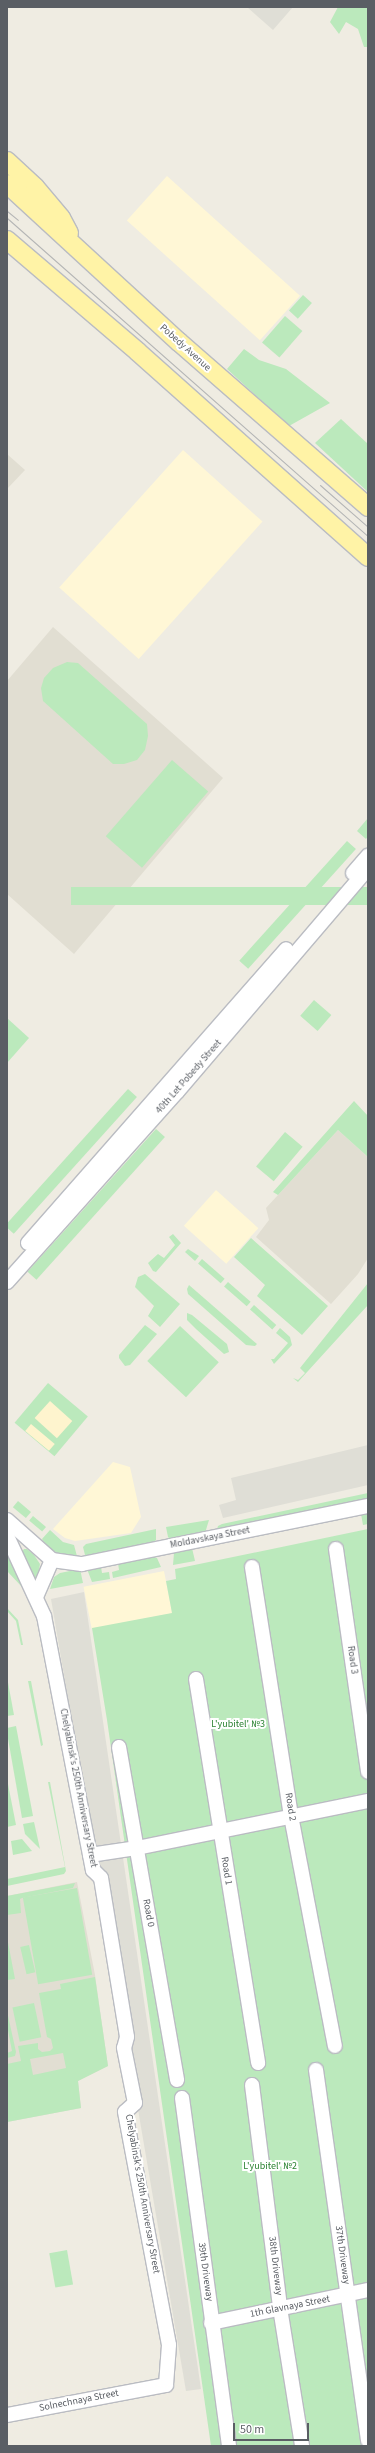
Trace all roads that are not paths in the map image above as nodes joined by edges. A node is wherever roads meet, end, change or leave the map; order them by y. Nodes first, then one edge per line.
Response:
1 (7, 161) edge
2 (7, 184) edge
3 (7, 240) edge
4 (80, 253) junction
5 (368, 507) edge
6 (368, 557) edge
7 (368, 860) edge
8 (8, 1274) edge
9 (368, 1506) edge
10 (7, 1520) edge
11 (7, 1536) edge
12 (336, 1549) dead end
13 (52, 1560) junction
14 (252, 1567) dead end
15 (36, 1596) junction
16 (196, 1679) dead end
17 (119, 1747) dead end
18 (368, 1772) edge
19 (368, 1801) edge
20 (292, 1816) junction
21 (220, 1831) junction
22 (137, 1848) junction
23 (90, 1855) junction
24 (335, 2046) dead end
25 (258, 2063) dead end
26 (316, 2070) dead end
27 (177, 2080) dead end
28 (252, 2085) dead end
29 (182, 2098) dead end
30 (368, 2290) edge
31 (348, 2295) junction
32 (280, 2308) junction
33 (211, 2323) junction
34 (152, 2388) joint
35 (7, 2415) edge
36 (368, 2440) edge
37 (229, 2446) edge
38 (302, 2446) edge

1 - 4 main road
2 - 4 main road, Pobedy Avenue
3 - 6 main road
4 - 5 main road, Pobedy Avenue
7 - 8 street, 40th Let Pobedy Street
9 - 13 street, Moldavskaya Street
10 - 13 street
11 - 15 street, Chelyabinsk's 250th Anniversary Street
12 - 18 street, Road 3
13 - 15 street
14 - 20 street, Road 2
15 - 23 street, Chelyabinsk's 250th Anniversary Street
16 - 21 street, Road 1
17 - 22 street, Road 0
19 - 20 street
20 - 21 street
20 - 24 street, Road 2
21 - 22 street
21 - 25 street, Road 1
22 - 23 street
22 - 27 street, Road 0
23 - 34 street, Chelyabinsk's 250th Anniversary Street
26 - 31 street, 37th Driveway
28 - 32 street, 38th Driveway
29 - 33 street, 39th Driveway
30 - 31 street, 1th Glavnaya Street
31 - 32 street, 1th Glavnaya Street
31 - 36 street, 37th Driveway
32 - 33 street, 1th Glavnaya Street
32 - 38 street, 38th Driveway
33 - 37 street, 39th Driveway
34 - 35 street, Solnechnaya Street

